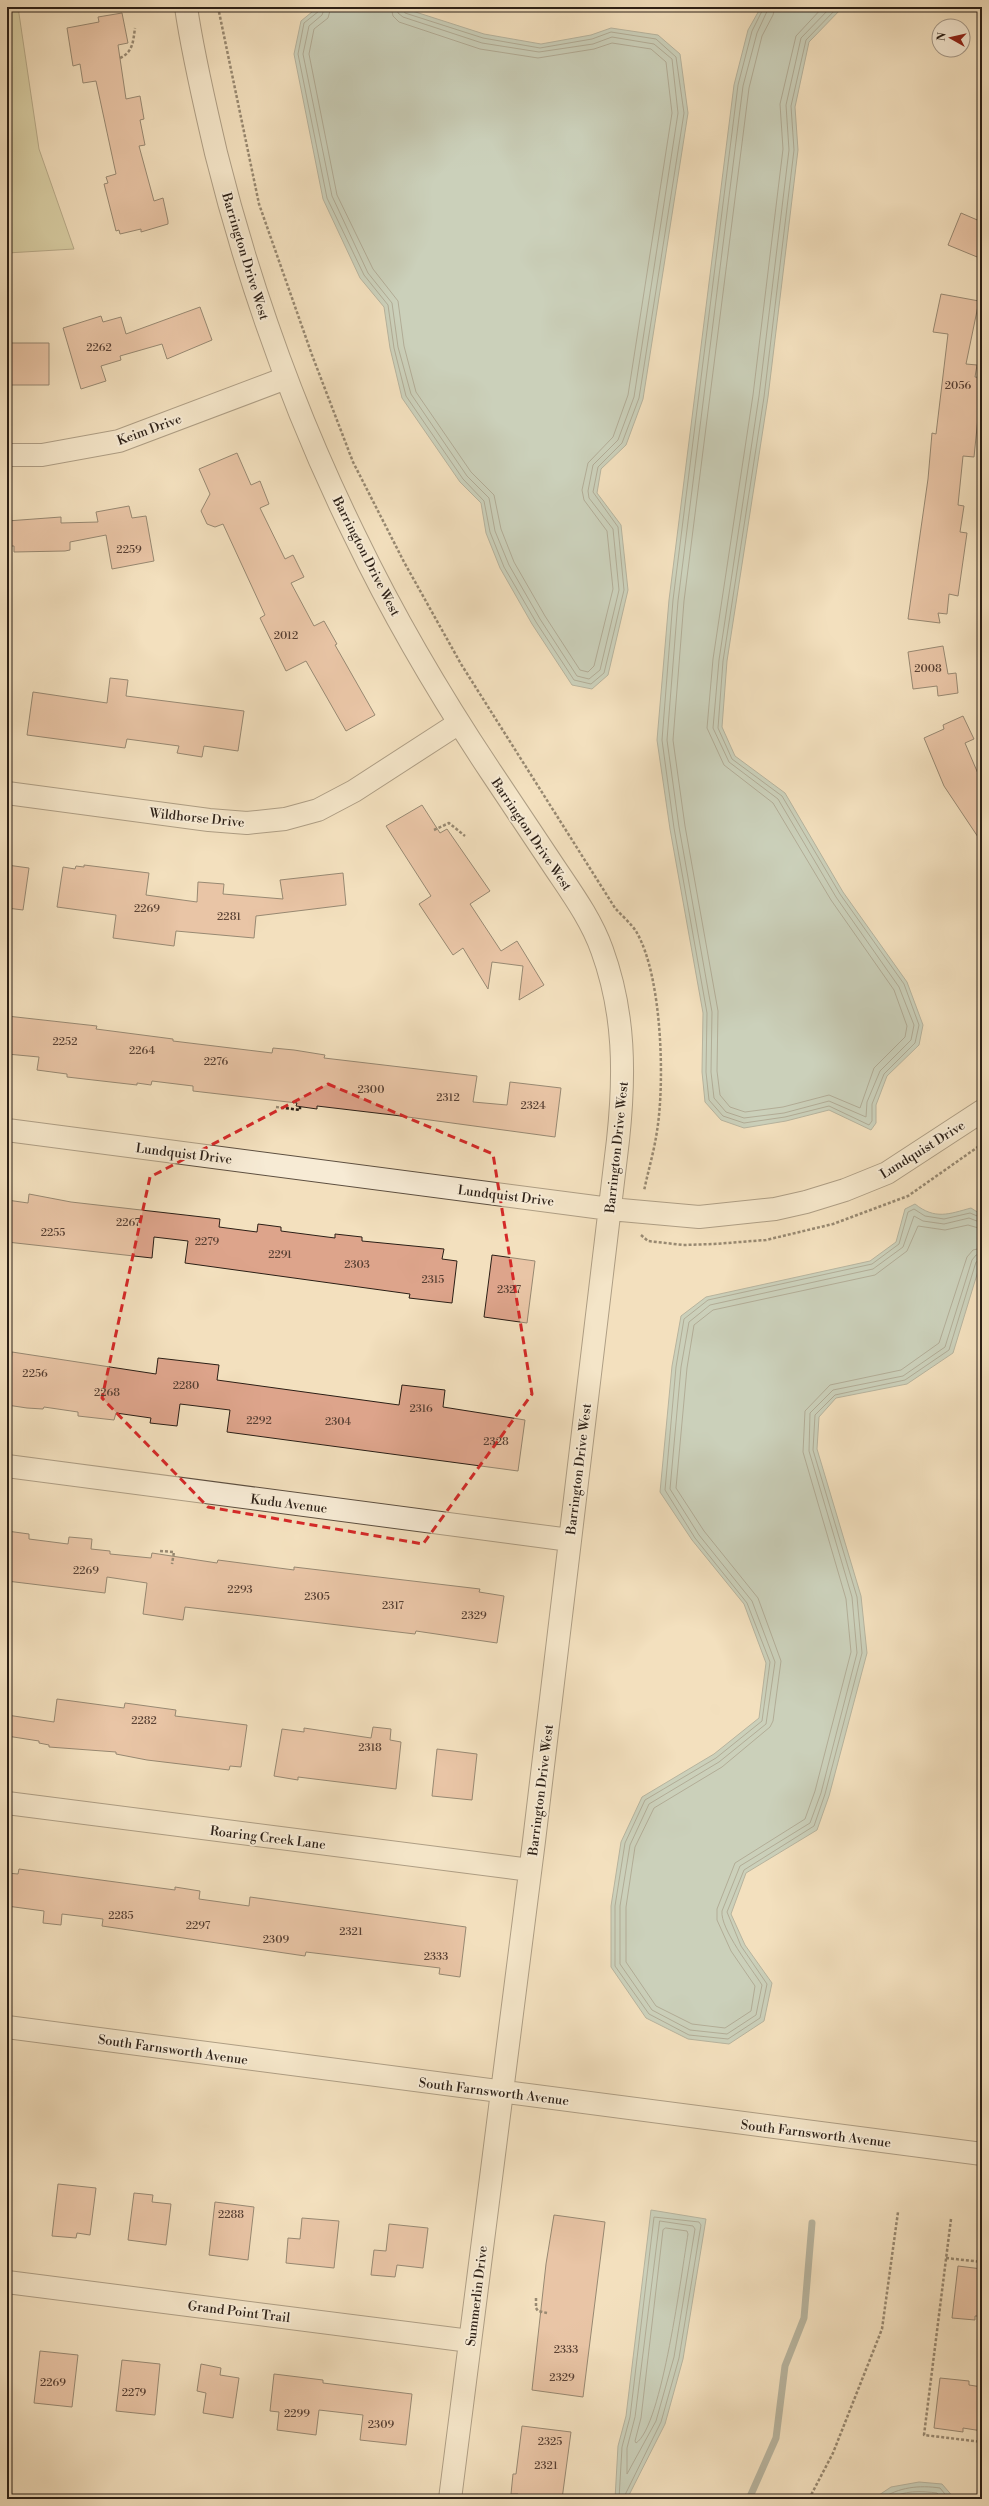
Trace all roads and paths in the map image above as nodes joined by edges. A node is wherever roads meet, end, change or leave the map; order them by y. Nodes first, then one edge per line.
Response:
1 (186, 7) edge
2 (218, 7) edge
3 (134, 28) dead end
4 (120, 58) dead end
5 (286, 378) junction
6 (7, 455) edge
7 (459, 723) junction
8 (7, 793) edge
9 (434, 830) dead end
10 (465, 836) dead end
11 (300, 1106) dead end
12 (276, 1107) dead end
13 (982, 1111) edge
14 (7, 1130) edge
15 (643, 1194) dead end
16 (610, 1208) junction
17 (7, 1466) edge
18 (570, 1540) junction
19 (160, 1551) dead end
20 (172, 1564) dead end
21 (7, 1803) edge
22 (530, 1870) junction
23 (7, 2027) edge
24 (502, 2092) junction
25 (982, 2154) edge
26 (898, 2212) dead end
27 (951, 2219) dead end
28 (946, 2258) junction
29 (982, 2262) edge
30 (7, 2282) edge
31 (536, 2298) dead end
32 (547, 2312) dead end
33 (470, 2341) junction
34 (982, 2442) edge
35 (450, 2499) edge
36 (809, 2499) edge

1 - 5 street, Barrington Drive West
2 - 15 path
3 - 4 path
5 - 6 street, Keim Drive
5 - 7 street, Barrington Drive West
7 - 8 street, Wildhorse Drive
7 - 16 street, Barrington Drive West
9 - 10 path
11 - 12 path
13 - 16 street, Lundquist Drive
14 - 16 street, Lundquist Drive
16 - 18 street, Barrington Drive West
17 - 18 street, Kudu Avenue
18 - 22 street, Barrington Drive West
19 - 20 path
21 - 22 street, Roaring Creek Lane
22 - 24 street, Barrington Drive West
23 - 24 street, South Farnsworth Avenue
24 - 25 street, South Farnsworth Avenue
24 - 33 street, Summerlin Drive
26 - 36 path
27 - 28 path
28 - 29 path
28 - 34 path
30 - 33 street, Grand Point Trail
31 - 32 path
33 - 35 street, Summerlin Drive

